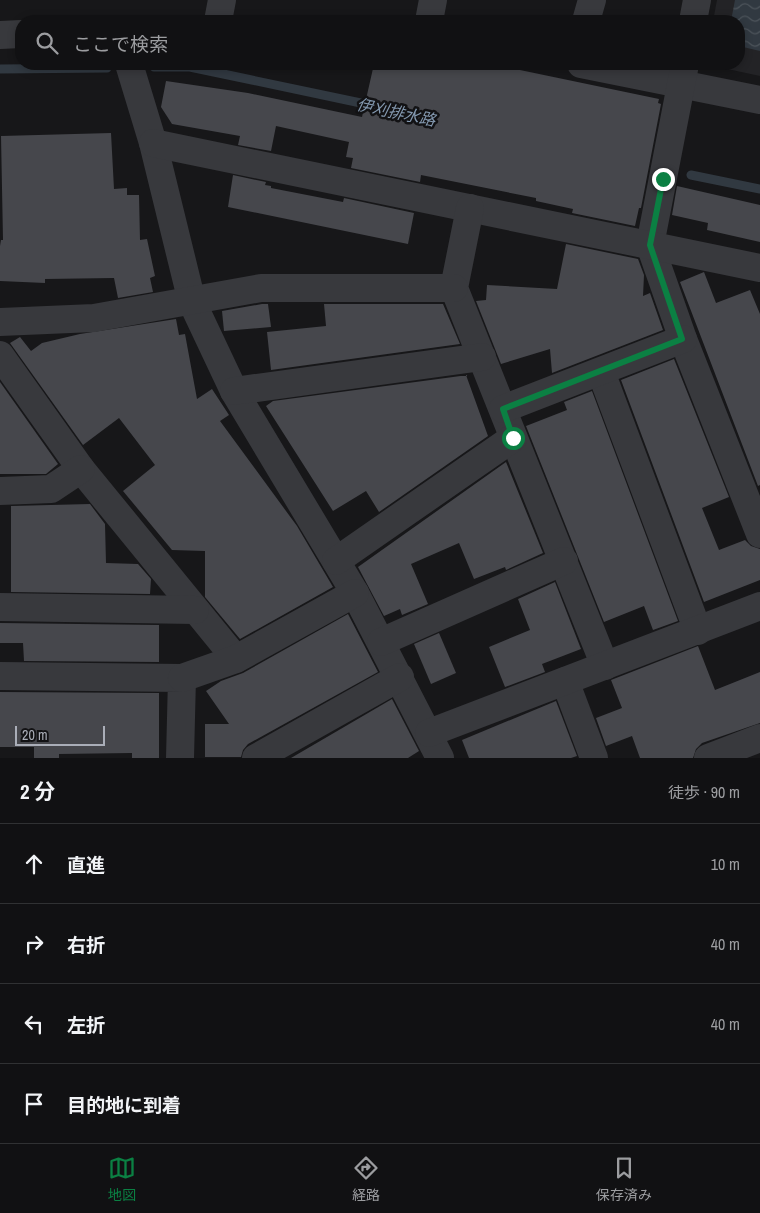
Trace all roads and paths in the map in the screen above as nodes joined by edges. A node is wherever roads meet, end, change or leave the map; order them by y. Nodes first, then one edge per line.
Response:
1 (433, 0) edge
2 (592, 0) edge
3 (697, 0) edge
4 (430, 15) edge
5 (588, 15) edge
6 (694, 15) edge
7 (15, 34) edge
8 (0, 35) edge
9 (642, 70) edge
10 (132, 71) edge
11 (683, 74) edge
12 (760, 100) edge
13 (153, 144) junction
14 (470, 208) junction
15 (650, 245) junction
16 (758, 273) edge
17 (454, 288) junction
18 (192, 302) junction
19 (0, 322) edge
20 (682, 339) junction
21 (0, 355) edge
22 (482, 357) junction
23 (601, 372) junction
24 (234, 391) junction
25 (503, 409) junction
26 (513, 438) junction
27 (81, 468) junction
28 (0, 491) edge
29 (760, 534) edge
30 (336, 561) junction
31 (564, 561) junction
32 (355, 593) junction
33 (760, 606) edge
34 (0, 607) edge
35 (195, 610) junction
36 (698, 630) junction
37 (381, 642) junction
38 (236, 659) junction
39 (605, 666) junction
40 (0, 676) edge
41 (400, 677) junction
42 (182, 678) junction
43 (565, 681) junction
44 (429, 733) junction
45 (760, 738) edge
46 (180, 758) edge
47 (256, 758) edge
48 (440, 758) edge
49 (594, 758) edge
50 (708, 758) edge

1 - 4 street
2 - 5 street
3 - 6 street
7 - 8 street
9 - 11 street
10 - 13 street
11 - 12 street
11 - 15 street
13 - 14 street
13 - 18 street
14 - 15 street
14 - 17 street
15 - 16 street
15 - 20 street
17 - 18 street
17 - 22 street
18 - 19 street
18 - 24 street
20 - 23 street
20 - 29 street
21 - 27 street
22 - 24 street
22 - 25 street
23 - 25 street
23 - 36 street
24 - 30 street
25 - 26 street
26 - 30 street
26 - 31 street
27 - 28 street
27 - 35 street
30 - 32 street
31 - 37 street
31 - 39 street
32 - 37 street
32 - 38 street
33 - 36 street
34 - 35 street
35 - 38 street
36 - 39 street
37 - 41 street
38 - 42 street
39 - 43 street
40 - 42 street
41 - 44 street
41 - 47 street
42 - 46 street
43 - 44 street
43 - 49 street
44 - 48 street
45 - 50 street

